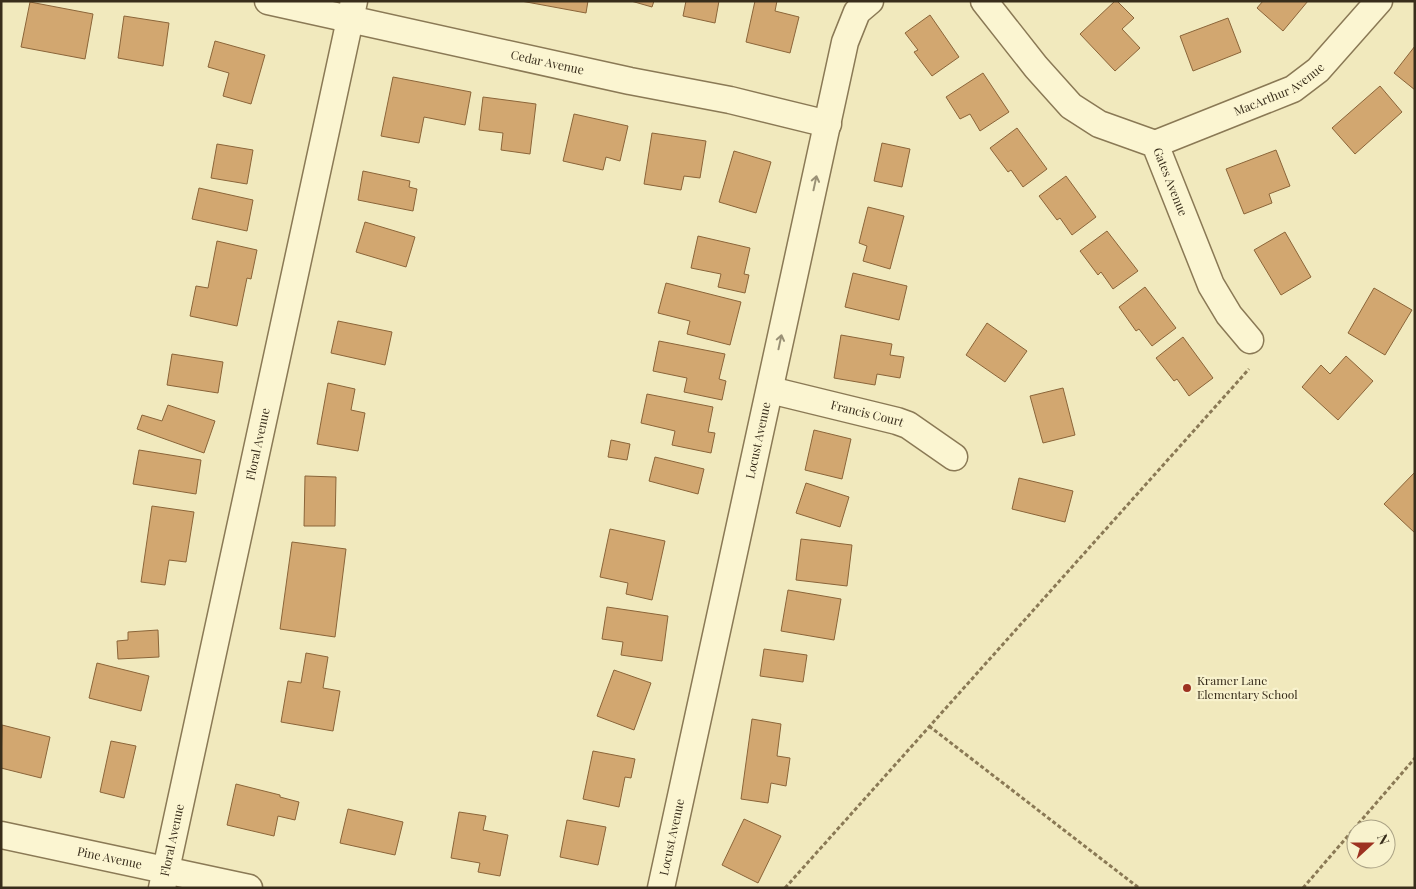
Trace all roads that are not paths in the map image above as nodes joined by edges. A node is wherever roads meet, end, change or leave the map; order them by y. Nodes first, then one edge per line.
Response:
1 (268, 1) edge
2 (870, 1) edge
3 (984, 1) edge
4 (1379, 1) edge
5 (352, 10) edge
6 (828, 124) junction
7 (1155, 144) junction
8 (1250, 340) dead end
9 (770, 390) junction
10 (954, 458) dead end
11 (1, 835) edge
12 (164, 879) edge
13 (249, 888) edge
14 (661, 888) edge

1 - 5 street, Cedar Avenue
2 - 6 street, Locust Avenue
3 - 7 street, Gates Avenue
4 - 7 street, MacArthur Avenue
5 - 6 street, Cedar Avenue
5 - 12 street, Floral Avenue
9 -> 6 street, Locust Avenue
7 - 8 street, Gates Avenue
9 - 10 street, Francis Court
9 - 14 street, Locust Avenue
11 - 12 street, Pine Avenue
12 - 13 street, Pine Avenue

